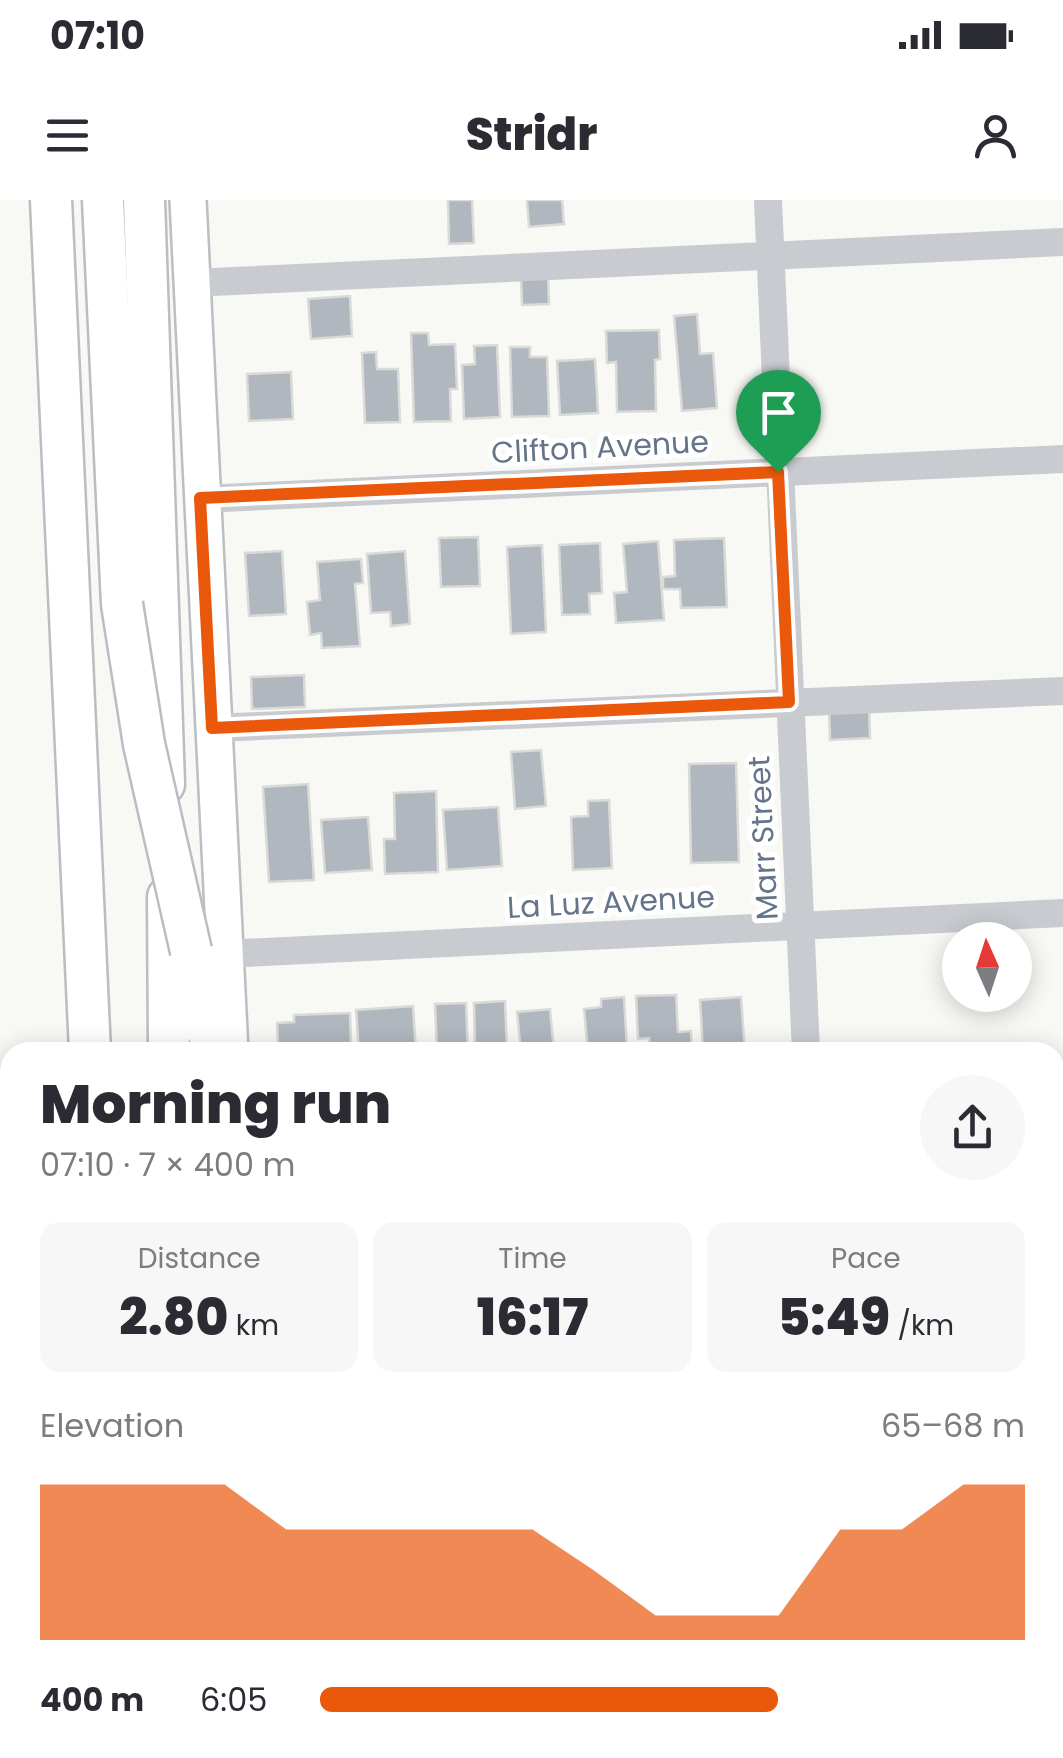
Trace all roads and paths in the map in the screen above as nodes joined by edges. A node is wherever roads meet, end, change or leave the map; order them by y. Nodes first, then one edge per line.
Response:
1 (51, 200) edge
2 (103, 200) edge
3 (144, 200) edge
4 (188, 200) edge
5 (768, 200) edge
6 (1063, 242) edge
7 (770, 258) junction
8 (191, 283) junction
9 (1063, 458) edge
10 (778, 472) junction
11 (200, 498) junction
12 (1063, 691) edge
13 (789, 702) junction
14 (212, 728) junction
15 (1063, 912) edge
16 (800, 925) junction
17 (207, 953) junction
18 (90, 1042) edge
19 (169, 1042) edge
20 (212, 1042) edge
21 (228, 1042) edge
22 (806, 1042) edge

1 - 18 highway
2 - 17 highway, bridge
3 - 19 highway
4 - 8 main road
5 - 7 street, Marr Street
6 - 7 street
7 - 8 street
7 - 10 street, Marr Street
8 - 11 main road
9 - 10 street, Clifton Avenue
10 - 11 street, Clifton Avenue
10 - 13 street, Marr Street
11 - 14 main road
12 - 13 street
13 - 14 street
13 - 16 street, Marr Street
14 - 17 main road
15 - 16 street, La Luz Avenue
16 - 17 street, La Luz Avenue
16 - 22 street, Marr Street
17 - 20 highway
17 - 21 main road

